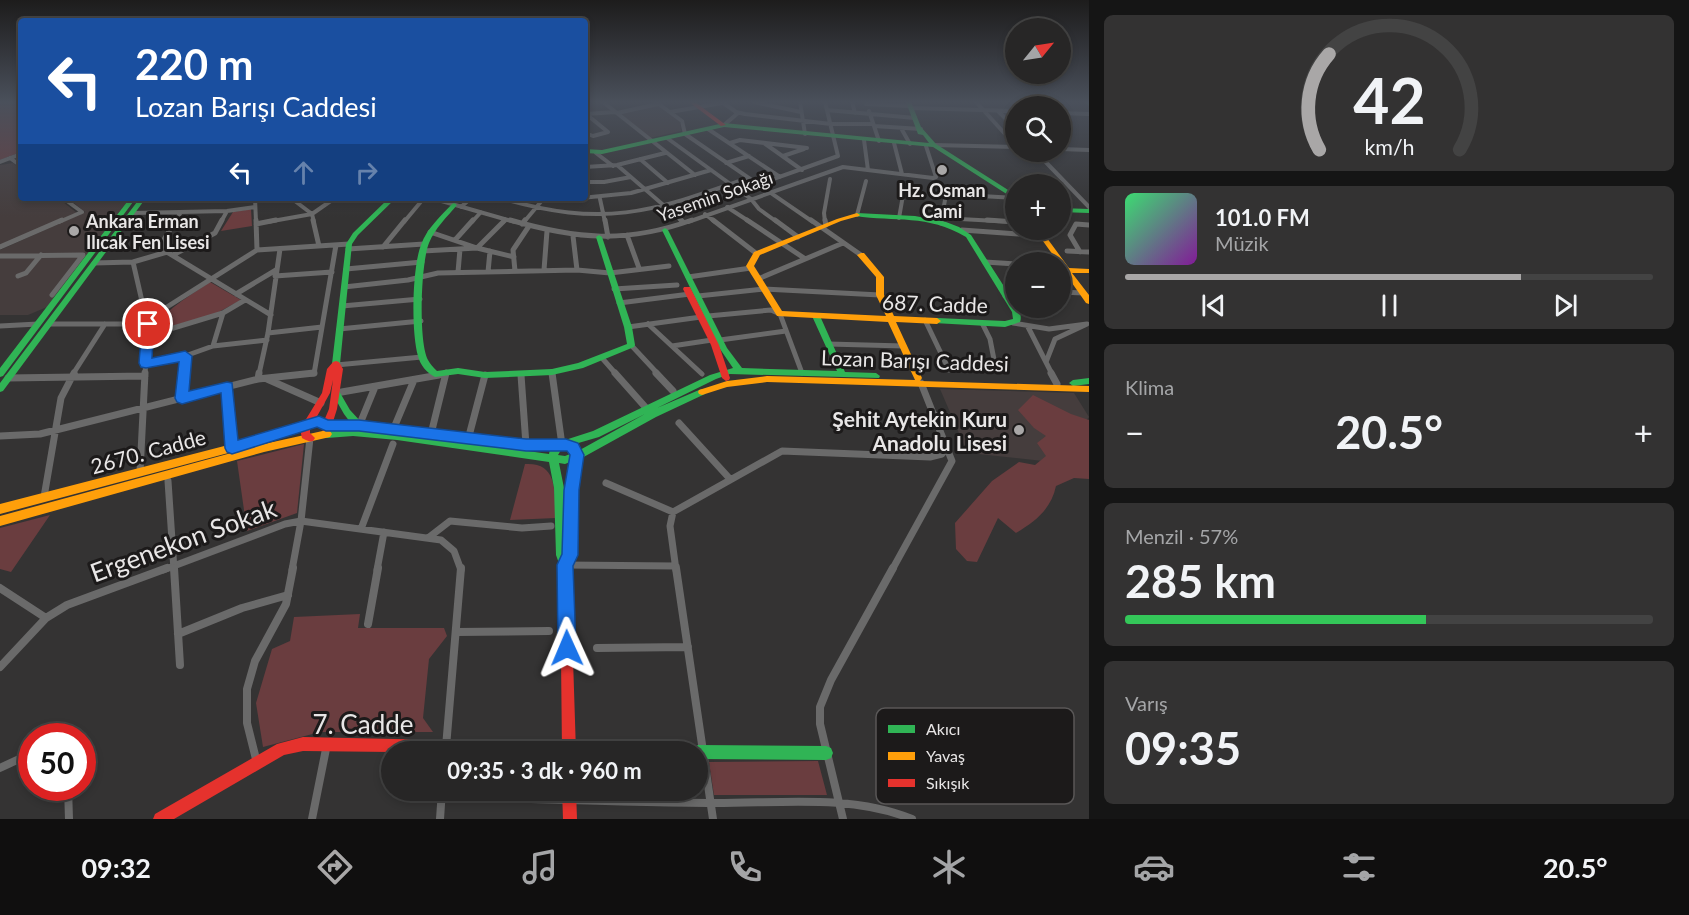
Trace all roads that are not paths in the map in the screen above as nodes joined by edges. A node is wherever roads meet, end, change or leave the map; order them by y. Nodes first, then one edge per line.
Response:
1 (654, 140) edge
2 (670, 140) edge
3 (695, 140) edge
4 (726, 140) edge
5 (737, 140) edge
6 (740, 140) edge
7 (806, 140) edge
8 (836, 140) edge
9 (864, 140) edge
10 (867, 140) edge
11 (908, 140) edge
12 (926, 140) edge
13 (650, 141) junction
14 (879, 141) joint
15 (730, 143) junction
16 (764, 143) junction
17 (894, 143) junction
18 (910, 144) junction
19 (929, 146) junction
20 (1005, 147) edge
21 (807, 148) junction
22 (1071, 149) edge
23 (1089, 150) edge
24 (588, 152) edge
25 (665, 153) junction
26 (18, 155) edge
27 (749, 156) junction
28 (783, 156) junction
29 (10, 159) junction
30 (640, 159) junction
31 (834, 159) junction
32 (0, 162) edge
33 (1045, 162) edge
34 (726, 163) junction
35 (18, 164) edge
36 (615, 166) junction
37 (588, 167) edge
38 (843, 167) junction
39 (711, 170) junction
40 (802, 170) junction
41 (868, 170) junction
42 (902, 174) junction
43 (695, 175) junction
44 (631, 177) junction
45 (780, 177) junction
46 (748, 178) junction
47 (830, 179) dead end
48 (866, 181) dead end
49 (588, 182) edge
50 (668, 183) junction
51 (731, 184) junction
52 (905, 184) dead end
53 (757, 185) junction
54 (646, 190) junction
55 (1005, 191) edge
56 (769, 193) junction
57 (1005, 197) edge
58 (588, 198) edge
59 (600, 199) junction
60 (751, 199) junction
61 (67, 201) edge
62 (131, 201) edge
63 (141, 201) edge
64 (255, 201) edge
65 (295, 201) edge
66 (331, 201) edge
67 (390, 201) edge
68 (421, 201) edge
69 (441, 201) edge
70 (466, 201) edge
71 (511, 201) edge
72 (542, 201) edge
73 (663, 205) junction
74 (458, 206) junction
75 (255, 207) junction
76 (727, 207) junction
77 (536, 208) junction
78 (1089, 209) edge
79 (1071, 210) edge
80 (227, 211) junction
81 (181, 212) junction
82 (481, 212) junction
83 (132, 213) junction
84 (312, 214) junction
85 (705, 214) junction
86 (603, 215) junction
87 (858, 215) junction
88 (899, 218) junction
89 (942, 219) junction
90 (505, 220) junction
91 (1005, 221) edge
92 (683, 222) junction
93 (256, 224) junction
94 (522, 224) junction
95 (1089, 225) edge
96 (528, 226) junction
97 (823, 227) junction
98 (662, 230) junction
99 (962, 230) junction
100 (547, 231) junction
101 (430, 232) junction
102 (1005, 233) edge
103 (627, 235) junction
104 (573, 236) junction
105 (604, 237) junction
106 (798, 237) junction
107 (454, 240) junction
108 (843, 243) junction
109 (782, 244) junction
110 (336, 245) junction
111 (319, 246) junction
112 (348, 246) junction
113 (0, 247) edge
114 (383, 247) junction
115 (424, 247) junction
116 (477, 248) junction
117 (280, 249) junction
118 (460, 249) junction
119 (257, 250) junction
120 (489, 251) junction
121 (1067, 251) dead end
122 (1080, 252) junction
123 (1089, 252) edge
124 (170, 254) junction
125 (757, 254) junction
126 (41, 255) junction
127 (861, 255) joint
128 (0, 256) edge
129 (513, 257) junction
130 (804, 258) junction
131 (133, 262) junction
132 (422, 262) junction
133 (985, 262) junction
134 (94, 263) junction
135 (1005, 263) edge
136 (669, 266) dead end
137 (639, 268) junction
138 (751, 268) junction
139 (1071, 268) edge
140 (346, 269) junction
141 (544, 270) junction
142 (577, 270) junction
143 (515, 271) junction
144 (332, 272) junction
145 (458, 272) junction
146 (488, 272) junction
147 (1089, 272) edge
148 (275, 273) junction
149 (610, 273) junction
150 (18, 276) dead end
151 (688, 276) junction
152 (1071, 277) edge
153 (210, 278) junction
154 (419, 278) junction
155 (758, 279) junction
156 (677, 285) dead end
157 (344, 287) junction
158 (614, 289) junction
159 (764, 289) junction
160 (1005, 289) edge
161 (236, 294) junction
162 (1071, 294) edge
163 (52, 295) dead end
164 (694, 295) junction
165 (880, 295) junction
166 (1086, 297) edge
167 (420, 299) junction
168 (245, 300) junction
169 (619, 303) junction
170 (342, 306) junction
171 (159, 312) junction
172 (223, 313) junction
173 (780, 314) junction
174 (271, 315) junction
175 (816, 316) junction
176 (705, 317) junction
177 (1017, 318) edge
178 (891, 319) junction
179 (925, 320) junction
180 (421, 321) junction
181 (982, 323) junction
182 (1013, 323) junction
183 (38, 324) junction
184 (49, 324) junction
185 (105, 324) junction
186 (148, 324) junction
187 (648, 324) junction
188 (0, 326) edge
189 (322, 327) junction
190 (628, 327) junction
191 (1028, 327) junction
192 (339, 329) junction
193 (786, 331) junction
194 (268, 333) junction
195 (147, 336) junction
196 (267, 340) junction
197 (716, 340) junction
198 (828, 344) junction
199 (631, 345) junction
200 (213, 346) junction
201 (672, 346) junction
202 (904, 346) junction
203 (185, 356) junction
204 (422, 357) junction
205 (602, 358) junction
206 (1046, 362) junction
207 (146, 363) junction
208 (336, 364) junction
209 (738, 370) junction
210 (949, 370) dead end
211 (996, 370) dead end
212 (552, 372) junction
213 (724, 373) junction
214 (802, 373) junction
215 (442, 374) junction
216 (702, 374) dead end
217 (485, 375) junction
218 (521, 375) junction
219 (842, 375) junction
220 (4, 376) edge
221 (145, 376) junction
222 (71, 377) junction
223 (267, 378) junction
224 (258, 379) junction
225 (414, 380) junction
226 (742, 380) junction
227 (920, 381) junction
228 (1089, 381) edge
229 (729, 382) junction
230 (1057, 384) junction
231 (227, 387) junction
232 (375, 387) junction
233 (0, 389) edge
234 (1089, 389) edge
235 (673, 391) dead end
236 (336, 393) junction
237 (182, 398) junction
238 (321, 403) junction
239 (143, 408) junction
240 (647, 409) junction
241 (934, 415) junction
242 (952, 417) dead end
243 (678, 423) dead end
244 (309, 424) junction
245 (359, 426) junction
246 (325, 430) junction
247 (393, 430) junction
248 (55, 431) junction
249 (470, 432) dead end
250 (430, 434) junction
251 (0, 436) edge
252 (310, 438) junction
253 (393, 444) dead end
254 (526, 445) junction
255 (562, 445) junction
256 (947, 446) junction
257 (232, 448) junction
258 (576, 458) junction
259 (556, 460) junction
260 (140, 472) junction
261 (730, 478) junction
262 (168, 481) dead end
263 (606, 483) dead end
264 (44, 498) junction
265 (0, 509) edge
266 (673, 512) junction
267 (0, 521) edge
268 (301, 521) junction
269 (551, 526) dead end
270 (361, 529) junction
271 (384, 532) junction
272 (428, 538) junction
273 (174, 565) junction
274 (565, 565) junction
275 (676, 566) junction
276 (0, 588) edge
277 (288, 595) junction
278 (46, 618) junction
279 (368, 624) dead end
280 (549, 631) dead end
281 (456, 632) junction
282 (178, 634) junction
283 (688, 647) junction
284 (597, 648) dead end
285 (180, 665) dead end
286 (0, 666) edge
287 (447, 741) edge
288 (569, 741) edge
289 (699, 741) edge
290 (327, 744) junction
291 (381, 746) edge
292 (708, 752) edge
293 (826, 753) junction
294 (18, 760) edge
295 (257, 763) junction
296 (0, 768) edge
297 (708, 789) edge
298 (68, 801) edge
299 (441, 801) edge
300 (569, 801) edge
301 (676, 801) edge
302 (711, 803) junction
303 (839, 804) junction
304 (69, 819) edge
305 (160, 819) edge
306 (312, 819) edge
307 (440, 819) edge
308 (570, 819) edge
309 (713, 819) edge
310 (843, 819) edge
311 (912, 819) edge

1 - 13 main road
2 - 39 street
3 - 34 street
4 - 15 street
5 - 15 street
6 - 16 street
7 - 21 street
8 - 31 street
9 - 41 street
10 - 14 main road
11 - 18 street
12 - 19 main road
13 - 24 main road
13 - 25 street
14 - 17 main road
15 - 27 street
16 - 21 street
16 - 28 street
17 - 18 main road
17 - 42 street
18 - 19 main road
19 - 20 street
19 - 42 street, Yasemin Sokağı
19 - 55 main road
21 - 28 street
22 - 23 street
24 - 36 street
25 - 30 street
25 - 43 street
26 - 29 street
27 - 34 street
27 - 45 street
28 - 40 street
29 - 32 street
29 - 35 street
30 - 36 street
30 - 50 street
31 - 38 street
31 - 40 street
33 - 78 street
34 - 46 street
36 - 37 street
36 - 44 street
38 - 41 street, Yasemin Sokağı
38 - 56 street, Yasemin Sokağı
39 - 43 street
39 - 51 street
40 - 45 street
41 - 42 street, Yasemin Sokağı
43 - 50 street
44 - 49 street
44 - 54 street
45 - 53 street
46 - 51 street
46 - 53 street
47 - 97 street
48 - 87 street
50 - 54 street
51 - 60 street
51 - 73 street
52 - 88 street
53 - 56 street
54 - 59 street
54 - 73 street
56 - 60 street, Yasemin Sokağı
56 - 97 street
57 - 89 street
58 - 59 street
59 - 86 street
60 - 76 street, Yasemin Sokağı
60 - 106 street
61 - 113 street
62 - 183 main road
63 - 83 main road
64 - 75 street
65 - 84 street
66 - 84 street
67 - 112 main road
68 - 114 street
69 - 74 street, Yasemin Sokağı
70 - 74 street
71 - 77 street
72 - 77 street
73 - 86 street
73 - 92 street
74 - 82 street, Yasemin Sokağı
74 - 101 main road
75 - 80 street
75 - 93 street
76 - 85 street, Yasemin Sokağı
76 - 109 street
77 - 86 street
77 - 94 street
78 - 79 main road
80 - 81 street
80 - 124 street
81 - 83 street
81 - 124 street
82 - 90 street, Yasemin Sokağı
82 - 107 street
83 - 134 main road
84 - 93 street
84 - 111 street
85 - 92 street, Yasemin Sokağı
85 - 125 street
86 - 105 street
87 - 88 main road
87 - 97 main road
88 - 89 main road
89 - 91 street
89 - 99 main road
90 - 94 street, Yasemin Sokağı
90 - 116 street
92 - 98 street, Yasemin Sokağı
93 - 119 street
94 - 96 street, Yasemin Sokağı
95 - 122 street
96 - 100 street, Yasemin Sokağı
96 - 129 street
97 - 106 main road
97 - 108 street
98 - 103 street, Yasemin Sokağı
98 - 151 main road
98 - 164 main road
99 - 102 street
99 - 133 main road, 687. Cadde
100 - 104 street, Yasemin Sokağı
100 - 141 street
101 - 107 street
101 - 115 main road
103 - 105 street, Yasemin Sokağı
103 - 137 street
104 - 105 street, Yasemin Sokağı
104 - 142 street
105 - 149 main road
106 - 109 main road
107 - 116 street
108 - 127 street
108 - 130 street
109 - 125 main road
109 - 130 street
110 - 111 street
110 - 112 street
110 - 144 street
111 - 117 street
112 - 114 street
112 - 140 main road
114 - 115 street
115 - 118 street
115 - 132 main road
116 - 118 street
116 - 120 street
117 - 119 street
117 - 148 street
118 - 145 street
119 - 153 street
120 - 129 street
120 - 146 street
121 - 122 street
122 - 123 street
124 - 131 street
124 - 153 street
125 - 138 main road
126 - 128 street
126 - 150 street
126 - 163 street
127 - 165 main road
129 - 143 street
130 - 155 street
131 - 134 street
131 - 171 street
132 - 140 street
132 - 154 main road
133 - 135 street
133 - 160 main road, 687. Cadde
134 - 184 main road
136 - 137 street
137 - 149 street
138 - 151 street
138 - 155 main road
139 - 147 main road
140 - 157 main road
141 - 142 street
141 - 143 street
142 - 149 street
143 - 146 street
144 - 148 street
144 - 189 street
145 - 146 street
145 - 154 street
148 - 161 street
148 - 174 street
149 - 158 main road
151 - 164 main road
152 - 166 main road
153 - 161 street
153 - 171 street
154 - 157 street
154 - 167 main road
155 - 159 main road
156 - 158 street
157 - 170 main road
158 - 169 main road
159 - 164 street
159 - 165 street
159 - 173 main road
161 - 168 street
162 - 166 street
164 - 169 street
164 - 176 main road
165 - 178 main road
167 - 170 street
167 - 180 main road
168 - 172 street
168 - 174 street
169 - 190 main road
170 - 192 main road
171 - 186 street
172 - 195 street
172 - 200 street
173 - 175 main road, 687. Cadde
173 - 176 street
173 - 193 street
174 - 194 street
175 - 178 main road, 687. Cadde
175 - 198 main road
176 - 187 street
176 - 197 main road
177 - 182 main road, 687. Cadde
178 - 179 main road, 687. Cadde
178 - 202 main road
179 - 181 main road, 687. Cadde
179 - 210 street
180 - 192 street
180 - 204 main road
181 - 182 main road, 687. Cadde
181 - 211 street
182 - 191 street
183 - 184 main road
183 - 188 street
183 - 220 main road
184 - 185 street
184 - 220 main road
185 - 186 street
185 - 222 street
186 - 195 street
187 - 190 street
187 - 201 street
189 - 194 street
189 - 223 street
190 - 199 main road
191 - 206 street
191 - 206 street
192 - 208 main road
193 - 197 street
193 - 214 street
194 - 196 street
195 - 207 street
196 - 200 street
196 - 224 street
197 - 201 street
197 - 209 main road
197 - 213 main road
198 - 202 street
198 - 219 main road
199 - 205 main road
199 - 235 street
200 - 203 street
201 - 216 street
202 - 227 main road
203 - 207 street
203 - 237 street
204 - 208 street
204 - 215 main road
205 - 212 main road
205 - 240 street
206 - 230 street
207 - 221 street
208 - 236 main road
208 - 238 main road
209 - 213 main road, Lozan Barışı Caddesi
209 - 214 main road, Lozan Barışı Caddesi
209 - 226 main road
212 - 218 main road
212 - 255 street
213 - 229 main road
213 - 240 main road, Lozan Barışı Caddesi
214 - 219 main road, Lozan Barışı Caddesi
215 - 217 main road
215 - 225 street
215 - 250 street
217 - 218 main road
217 - 249 street
218 - 254 street
219 - 227 main road, Lozan Barışı Caddesi
220 - 222 street
220 - 233 main road
221 - 222 street
221 - 239 street
222 - 248 street
223 - 224 street
223 - 238 street
224 - 231 street
225 - 232 street
225 - 247 street
226 - 227 main road, Lozan Barışı Caddesi
226 - 229 main road, Lozan Barışı Caddesi
227 - 230 main road, Lozan Barışı Caddesi
227 - 234 main road, Lozan Barışı Caddesi
227 - 241 street
228 - 230 main road, Lozan Barışı Caddesi
229 - 258 main road, Lozan Barışı Caddesi
231 - 237 street
231 - 257 street
232 - 236 street
232 - 245 street
236 - 245 main road
236 - 246 main road
237 - 239 street
238 - 244 main road
239 - 248 street
239 - 260 street
240 - 255 main road, Lozan Barışı Caddesi
241 - 242 street
241 - 256 street
243 - 261 street
244 - 246 main road
244 - 252 main road
244 - 257 main road, 2670. Cadde
245 - 246 main road, Lozan Barışı Caddesi
245 - 247 main road, Lozan Barışı Caddesi
246 - 252 main road
246 - 259 main road, Lozan Barışı Caddesi
247 - 250 main road, Lozan Barışı Caddesi
248 - 251 street
248 - 264 street
250 - 254 main road, Lozan Barışı Caddesi
252 - 267 main road, 2670. Cadde
252 - 268 street
253 - 270 street
254 - 255 main road, Lozan Barışı Caddesi
255 - 258 main road
255 - 259 main road
256 - 261 street
256 - 293 street
257 - 260 main road, 2670. Cadde
258 - 259 main road, Lozan Barışı Caddesi
258 - 274 main road
259 - 274 main road
260 - 264 main road, 2670. Cadde
261 - 266 street
262 - 273 street
263 - 266 street
264 - 265 main road, 2670. Cadde
266 - 275 street
268 - 270 street, Ergenekon Sokak
268 - 273 street, Ergenekon Sokak
268 - 277 street
269 - 272 street
270 - 271 street, Ergenekon Sokak
271 - 272 street, Ergenekon Sokak
271 - 279 street
272 - 281 street, Ergenekon Sokak
273 - 278 street, Ergenekon Sokak
273 - 282 street
274 - 275 street
274 - 288 main road
275 - 283 street
276 - 278 street
277 - 282 street
277 - 295 street
278 - 286 street, Ergenekon Sokak
280 - 281 street
281 - 287 street
282 - 285 street
283 - 284 street
283 - 289 street
290 - 291 main road, 7. Cadde
290 - 295 main road, 7. Cadde
290 - 306 street
292 - 293 main road
293 - 303 street
294 - 296 street
295 - 305 main road, 7. Cadde
297 - 302 street
298 - 304 street
299 - 307 street
300 - 308 main road
301 - 302 street
302 - 303 street
302 - 309 street
303 - 310 street
303 - 311 street

